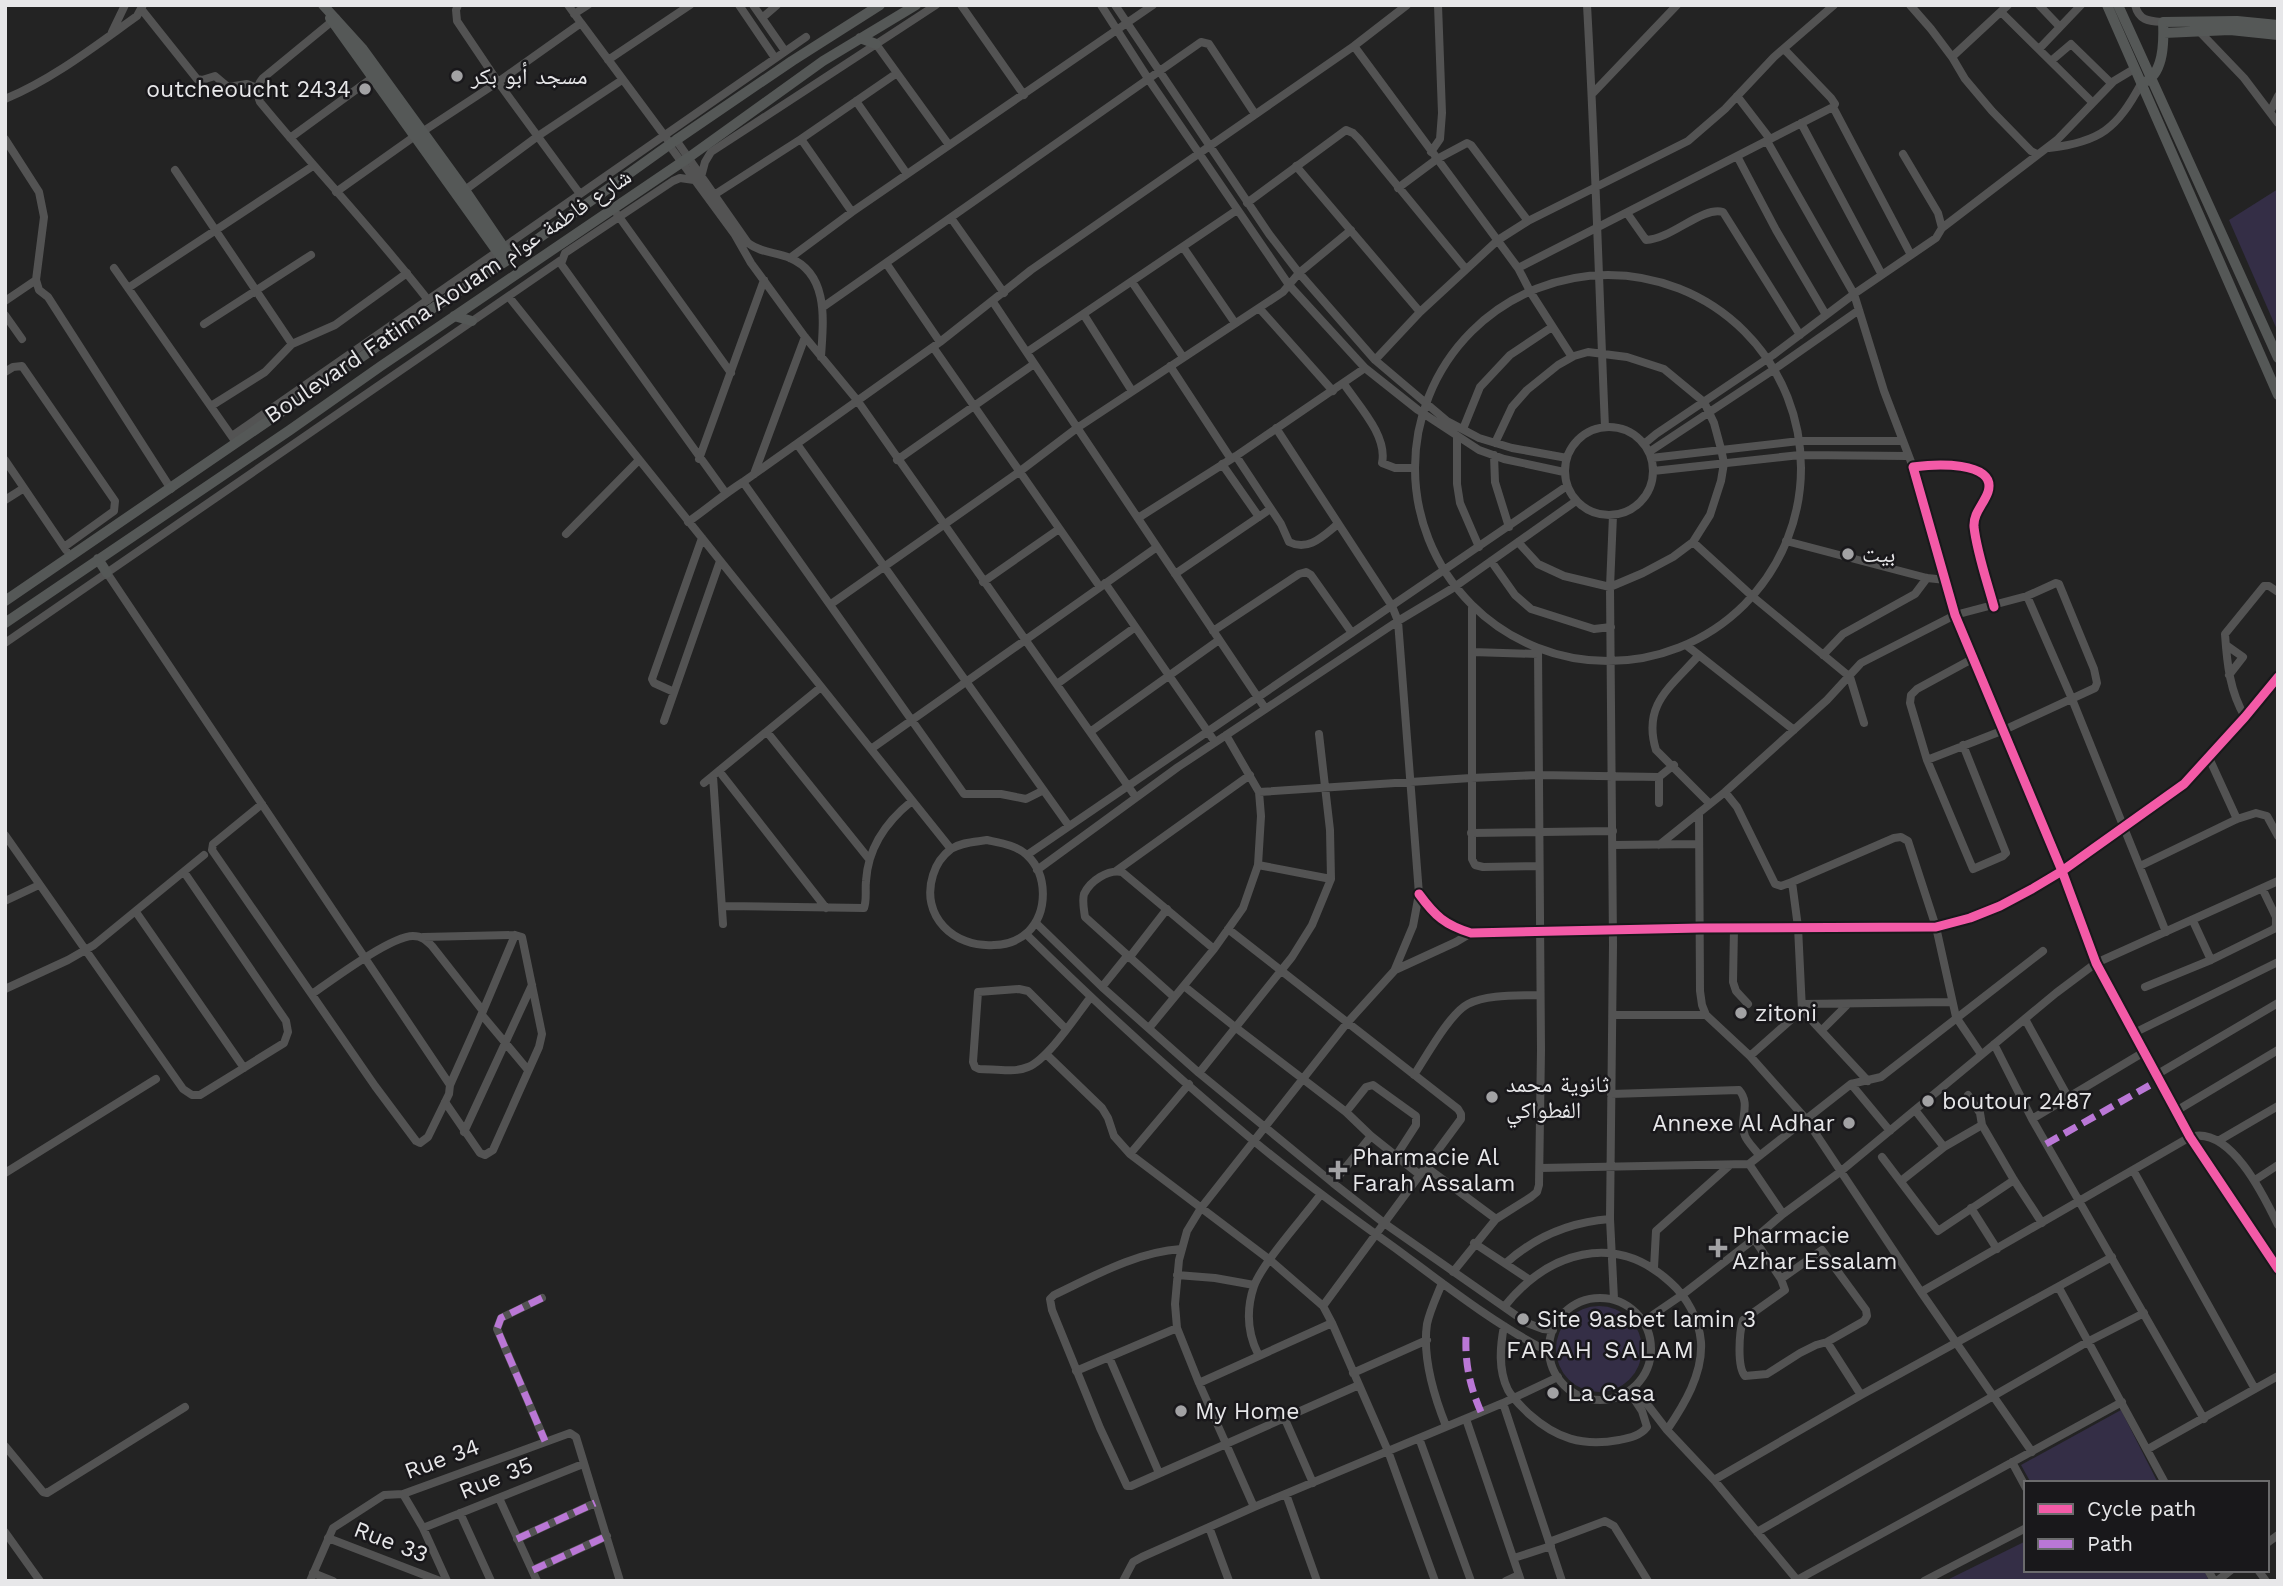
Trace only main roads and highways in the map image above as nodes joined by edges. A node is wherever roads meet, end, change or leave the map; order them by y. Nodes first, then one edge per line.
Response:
1 (880, 5) edge
2 (916, 5) edge
3 (2107, 5) edge
4 (2118, 5) edge
5 (325, 7) edge
6 (334, 19) junction
7 (2196, 26) junction
8 (2278, 26) edge
9 (2278, 35) edge
10 (860, 38) junction
11 (876, 44) road end
12 (2146, 81) junction
13 (418, 134) junction
14 (504, 254) junction
15 (454, 316) junction
16 (472, 321) road end
17 (2278, 358) edge
18 (2278, 395) edge
19 (98, 559) junction
20 (107, 573) road end
21 (5, 601) edge
22 (5, 623) edge

1 - 14 main road, Boulevard Fatima Aouam شارع فاطمة عوام
2 - 10 main road, Boulevard Fatima Aouam شارع فاطمة عوام
3 - 12 main road
4 - 12 main road
5 - 6 main road
6 - 13 main road
6 - 13 main road
7 - 8 main road
7 - 9 main road
7 - 12 main road
10 - 11 main road
10 - 15 main road, Boulevard Fatima Aouam شارع فاطمة عوام
12 - 17 main road
12 - 18 main road
13 - 14 main road
13 - 14 main road
14 - 21 main road, Boulevard Fatima Aouam شارع فاطمة عوام
15 - 16 main road
15 - 19 main road, Boulevard Fatima Aouam شارع فاطمة عوام
19 - 20 main road
19 - 22 main road, Boulevard Fatima Aouam شارع فاطمة عوام

